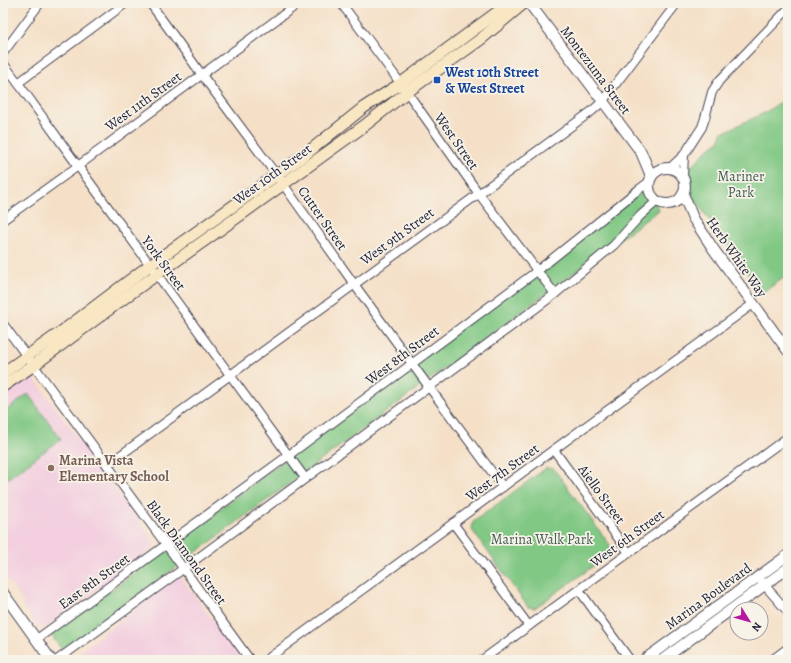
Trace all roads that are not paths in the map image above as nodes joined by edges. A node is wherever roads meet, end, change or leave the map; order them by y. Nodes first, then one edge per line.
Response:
1 (40, 3) edge
2 (126, 3) edge
3 (150, 3) edge
4 (299, 3) edge
5 (341, 3) edge
6 (507, 3) edge
7 (524, 3) edge
8 (529, 3) edge
9 (677, 3) edge
10 (788, 9) edge
11 (3, 53) edge
12 (3, 63) edge
13 (202, 74) junction
14 (18, 83) junction
15 (403, 88) junction
16 (602, 102) junction
17 (641, 152) junction
18 (684, 155) junction
19 (78, 166) junction
20 (667, 168) junction
21 (683, 176) junction
22 (280, 179) junction
23 (650, 180) junction
24 (479, 194) junction
25 (683, 194) junction
26 (657, 202) junction
27 (671, 203) junction
28 (692, 218) junction
29 (3, 220) edge
30 (150, 266) junction
31 (537, 271) junction
32 (157, 275) junction
33 (354, 284) junction
34 (555, 294) junction
35 (754, 304) junction
36 (3, 324) edge
37 (788, 351) edge
38 (31, 360) junction
39 (412, 364) junction
40 (3, 373) edge
41 (230, 375) junction
42 (3, 386) edge
43 (429, 387) junction
44 (788, 437) edge
45 (554, 450) junction
46 (289, 455) junction
47 (107, 464) junction
48 (305, 478) junction
49 (503, 487) junction
50 (453, 523) junction
51 (166, 544) junction
52 (629, 553) junction
53 (788, 555) edge
54 (183, 568) junction
55 (788, 568) edge
56 (758, 577) junction
57 (765, 586) junction
58 (579, 590) junction
59 (3, 593) edge
60 (788, 612) edge
61 (529, 626) junction
62 (37, 639) junction
63 (788, 648) edge
64 (51, 660) edge
65 (57, 660) edge
66 (250, 660) edge
67 (266, 660) edge
68 (482, 660) edge
69 (630, 660) edge
70 (644, 660) edge
71 (662, 660) edge
72 (772, 660) edge

1 - 11 street
2 - 14 street
3 - 13 street, Cutter Street
4 - 13 street, West 11th Street
5 - 15 street, West Street
6 - 15 main road, West 10th Street
7 - 15 main road, West 10th Street
8 - 16 street, Montezuma Street
9 - 16 street, West 9th Street
10 - 18 street
12 - 14 street, York Street
13 - 19 street, West 11th Street
13 - 22 street, Cutter Street
14 - 19 street, York Street
15 - 22 main road, West 10th Street
15 - 24 street, West Street
16 - 17 street, Montezuma Street
16 - 24 street, West 9th Street
17 - 20 street, Montezuma Street
17 - 23 street, Montezuma Street
18 - 20 street
18 - 21 street
19 - 29 street, West 11th Street
19 - 30 street, York Street
20 - 21 street
20 - 23 street
21 - 25 street
22 - 30 main road, West 10th Street
22 - 32 main road, West 10th Street
22 - 33 street, Cutter Street
23 - 26 street
23 - 31 street, West 8th Street
24 - 31 street, West Street
24 - 33 street, West 9th Street
25 - 27 street
25 - 28 street, Herb White Way
26 - 27 street
26 - 34 street
27 - 28 street, Herb White Way
28 - 35 street, Herb White Way
30 - 32 street, York Street
30 - 38 main road, West 10th Street
31 - 34 street, West Street
31 - 39 street, West 8th Street
32 - 38 main road, West 10th Street
32 - 41 street, York Street
33 - 39 street, Cutter Street
33 - 41 street, West 9th Street
34 - 43 street
35 - 37 street, Herb White Way
35 - 45 street, West 7th Street
36 - 38 street, Black Diamond Street
38 - 40 main road
38 - 42 main road
38 - 47 street, Black Diamond Street
39 - 43 street, Cutter Street
39 - 46 street, West 8th Street
41 - 46 street, York Street
41 - 47 street, West 9th Street
43 - 48 street
43 - 49 street, Cutter Street
44 - 52 street, West 6th Street
45 - 49 street, West 7th Street
45 - 52 street, Aiello Street
46 - 48 street, York Street
46 - 51 street, West 8th Street
47 - 51 street, Black Diamond Street
48 - 54 street
49 - 50 street, West 7th Street
50 - 61 street
50 - 67 street, West 7th Street
51 - 54 street, Black Diamond Street
51 - 62 street, East 8th Street
52 - 58 street, West 6th Street
53 - 56 street, Marina Boulevard
54 - 65 street
54 - 66 street, Black Diamond Street
55 - 57 street, Marina Boulevard
56 - 57 street
56 - 70 street, Marina Boulevard
57 - 60 street
57 - 71 street, Marina Boulevard
58 - 61 street, West 6th Street
58 - 69 street
59 - 62 street
61 - 68 street, West 6th Street
62 - 64 street
63 - 72 street

